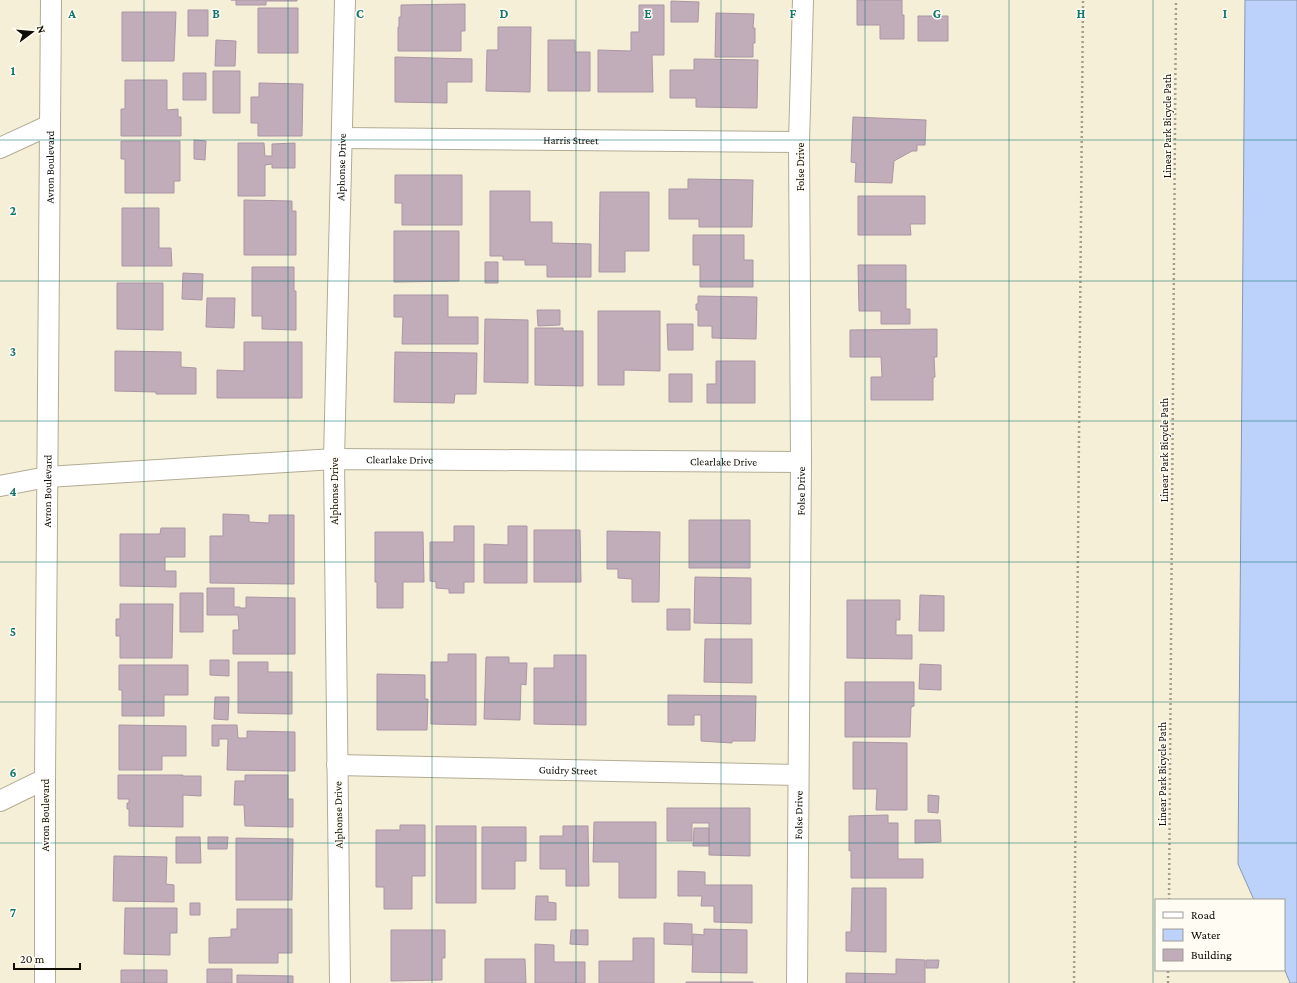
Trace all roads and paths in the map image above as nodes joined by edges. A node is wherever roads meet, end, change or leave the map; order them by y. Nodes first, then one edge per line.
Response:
1 (51, 0) edge
2 (345, 0) edge
3 (803, 0) edge
4 (1082, 0) edge
5 (1176, 0) edge
6 (50, 125) junction
7 (342, 138) junction
8 (799, 142) junction
9 (0, 148) edge
10 (334, 458) junction
11 (802, 462) junction
12 (48, 477) junction
13 (0, 486) edge
14 (337, 765) junction
15 (798, 775) junction
16 (44, 779) junction
17 (0, 801) edge
18 (1169, 899) edge
19 (1168, 971) edge
20 (45, 983) edge
21 (340, 983) edge
22 (797, 983) edge
23 (1074, 983) edge
24 (1168, 983) edge

1 - 6 street, Avron Boulevard
2 - 7 street, Alphonse Drive
3 - 8 street, Folse Drive
4 - 23 path
5 - 18 path, Linear Park Bicycle Path
6 - 9 street
6 - 12 street, Avron Boulevard
7 - 8 street, Harris Street
7 - 10 street, Alphonse Drive
8 - 11 street, Folse Drive
10 - 11 street, Clearlake Drive
10 - 12 street, Clearlake Drive
10 - 14 street, Alphonse Drive
11 - 15 street, Folse Drive
12 - 13 street, Clearlake Drive
12 - 16 street, Avron Boulevard
14 - 15 street, Guidry Street
14 - 21 street, Alphonse Drive
15 - 22 street, Folse Drive
16 - 17 street
16 - 20 street, Avron Boulevard
19 - 24 path

